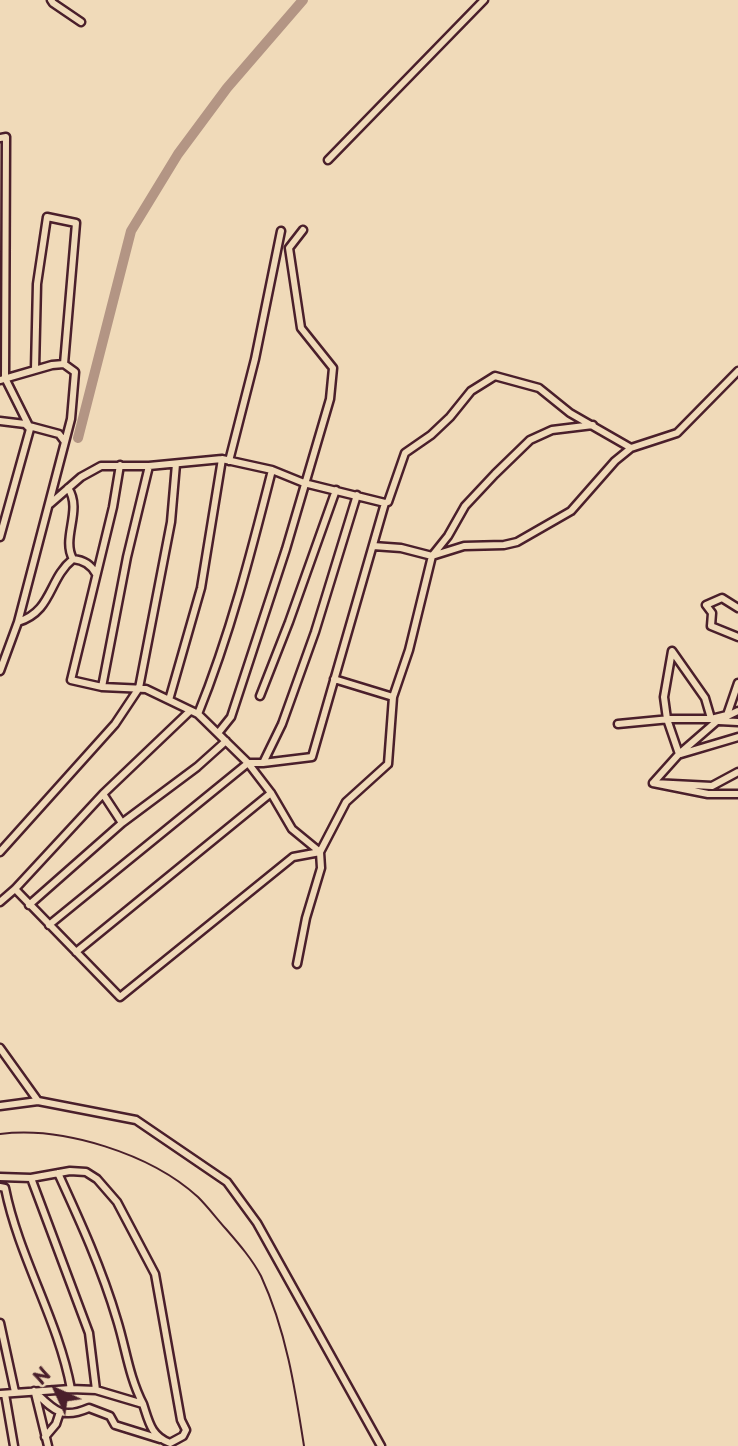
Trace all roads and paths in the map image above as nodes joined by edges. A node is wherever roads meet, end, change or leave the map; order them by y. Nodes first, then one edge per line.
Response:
1 (51, 0) edge
2 (484, 0) edge
3 (81, 22) dead end
4 (0, 138) edge
5 (328, 160) dead end
6 (2, 200) edge
7 (303, 230) dead end
8 (281, 231) dead end
9 (64, 364) junction
10 (35, 369) junction
11 (738, 371) edge
12 (2, 379) edge
13 (0, 421) edge
14 (593, 425) junction
15 (29, 426) junction
16 (65, 442) junction
17 (631, 448) junction
18 (225, 460) junction
19 (176, 464) junction
20 (120, 465) junction
21 (149, 466) junction
22 (272, 470) junction
23 (304, 483) junction
24 (68, 488) junction
25 (336, 490) junction
26 (358, 495) junction
27 (385, 503) junction
28 (48, 505) junction
29 (0, 537) edge
30 (373, 546) junction
31 (432, 556) junction
32 (73, 559) junction
33 (97, 575) junction
34 (738, 608) edge
35 (18, 622) junction
36 (738, 637) edge
37 (1, 666) edge
38 (334, 679) junction
39 (738, 683) edge
40 (102, 687) junction
41 (139, 688) junction
42 (260, 696) dead end
43 (393, 697) junction
44 (169, 701) junction
45 (190, 711) junction
46 (738, 711) edge
47 (198, 714) junction
48 (710, 715) dead end
49 (727, 715) junction
50 (667, 719) junction
51 (717, 721) junction
52 (738, 722) edge
53 (618, 724) dead end
54 (219, 732) junction
55 (738, 737) edge
56 (226, 741) junction
57 (679, 754) junction
58 (248, 763) junction
59 (263, 763) junction
60 (738, 772) edge
61 (653, 783) junction
62 (271, 793) junction
63 (103, 794) junction
64 (738, 794) edge
65 (122, 823) junction
66 (0, 852) edge
67 (320, 852) junction
68 (15, 889) junction
69 (0, 902) edge
70 (29, 905) junction
71 (49, 925) junction
72 (76, 953) junction
73 (298, 964) dead end
74 (0, 1048) edge
75 (38, 1101) junction
76 (0, 1105) edge
77 (58, 1173) junction
78 (0, 1177) edge
79 (31, 1178) junction
80 (0, 1187) edge
81 (0, 1323) edge
82 (71, 1389) junction
83 (96, 1390) junction
84 (34, 1391) junction
85 (15, 1392) junction
86 (2, 1394) edge
87 (143, 1404) junction
88 (60, 1412) junction
89 (45, 1437) junction
90 (160, 1439) junction
91 (14, 1446) edge
92 (48, 1446) edge
93 (381, 1446) edge

1 - 3 street
2 - 5 street
4 - 6 street
6 - 12 street
7 - 23 street
8 - 18 street
9 - 10 street
9 - 10 street
9 - 16 street
10 - 12 street
11 - 17 street
12 - 15 street
13 - 15 street
14 - 17 street
14 - 27 street
14 - 31 street
15 - 16 street
15 - 29 street
16 - 28 street
17 - 31 street
18 - 19 street
18 - 22 street
18 - 44 street
19 - 21 street
19 - 41 street
20 - 21 street
20 - 24 street
20 - 33 street
21 - 40 street
22 - 23 street
22 - 47 street
23 - 25 street
23 - 54 street
24 - 28 street
24 - 32 street
25 - 26 street
25 - 42 street
26 - 27 street
26 - 59 street
27 - 30 street
28 - 35 street
30 - 31 street
30 - 38 street
31 - 43 street
32 - 33 street
32 - 35 street
33 - 40 street
34 - 36 street
35 - 37 street
38 - 43 street
38 - 59 street
39 - 49 street
40 - 41 street
41 - 44 street
41 - 66 street
43 - 67 street
44 - 45 street
45 - 47 street
45 - 63 street
46 - 49 street
47 - 54 street
48 - 50 street
49 - 50 street
49 - 51 street
50 - 53 street
50 - 57 street
51 - 52 street
51 - 57 street
54 - 56 street
55 - 57 street
56 - 58 street
56 - 65 street
57 - 61 street
58 - 59 street
58 - 62 street
58 - 71 street
60 - 61 street
61 - 64 street
62 - 67 street
62 - 72 street
63 - 65 street
63 - 68 street
65 - 70 street
67 - 72 street
67 - 73 street
68 - 69 street
68 - 70 street
70 - 71 street
71 - 72 street
74 - 75 street
75 - 76 street
75 - 93 street
77 - 79 street
77 - 87 street
77 - 90 street
78 - 79 street
79 - 83 street
80 - 82 street
81 - 85 street
82 - 83 street
82 - 84 street
83 - 87 street
84 - 85 street
84 - 88 street
84 - 89 street
85 - 86 street
86 - 91 street
87 - 90 street
88 - 89 street
88 - 90 street
89 - 92 street

